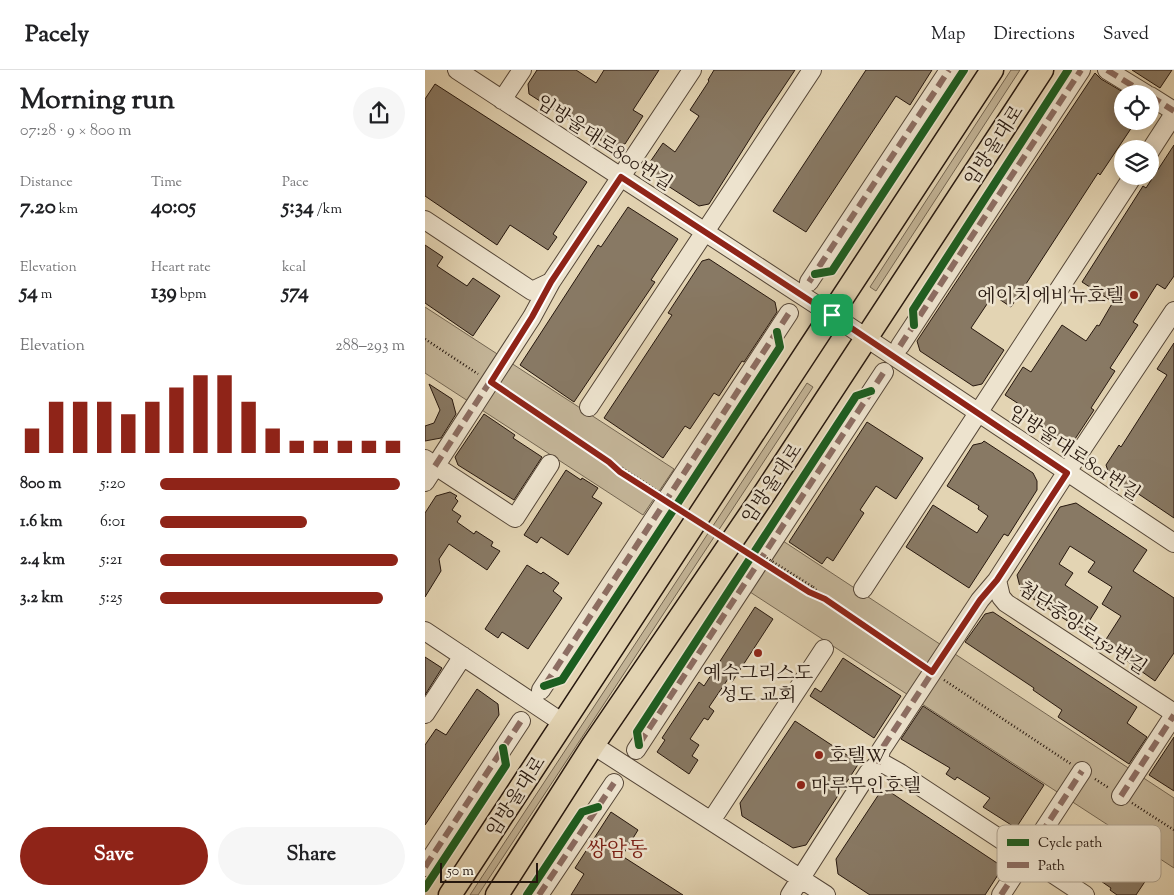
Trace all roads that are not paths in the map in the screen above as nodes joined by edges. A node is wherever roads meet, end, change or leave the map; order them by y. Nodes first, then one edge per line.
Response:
1 (457, 70) edge
2 (522, 70) edge
3 (692, 70) edge
4 (812, 70) edge
5 (949, 70) edge
6 (992, 70) edge
7 (1042, 70) edge
8 (1081, 70) edge
9 (1107, 70) edge
10 (1131, 85) edge
11 (502, 100) junction
12 (1159, 102) edge
13 (1174, 113) edge
14 (1156, 140) edge
15 (621, 177) junction
16 (1127, 185) edge
17 (425, 220) edge
18 (705, 232) junction
19 (551, 282) junction
20 (809, 282) dead end
21 (1174, 312) edge
22 (789, 313) dead end
23 (832, 315) junction
24 (867, 339) junction
25 (900, 346) dead end
26 (884, 372) dead end
27 (589, 407) dead end
28 (978, 413) junction
29 (430, 463) edge
30 (550, 464) dead end
31 (1067, 473) junction
32 (425, 482) edge
33 (1174, 543) edge
34 (997, 580) junction
35 (863, 589) dead end
36 (425, 631) edge
37 (824, 649) dead end
38 (463, 656) junction
39 (541, 690) dead end
40 (425, 714) edge
41 (1174, 714) edge
42 (521, 721) dead end
43 (563, 723) junction
44 (593, 745) junction
45 (636, 750) dead end
46 (878, 764) junction
47 (1082, 771) road end
48 (614, 782) dead end
49 (1121, 796) road end
50 (711, 821) junction
51 (1046, 825) edge
52 (997, 837) edge
53 (425, 867) edge
54 (801, 878) junction
55 (1009, 882) edge
56 (1065, 882) edge
57 (450, 895) edge
58 (497, 895) edge
59 (539, 895) edge
60 (789, 895) edge
61 (826, 895) edge
62 (1001, 895) edge
63 (1085, 895) edge

1 - 11 street, 임방울대로800번길
2 - 11 street
3 - 15 street
4 - 18 street
5 - 20 street
6 - 23 main road, 임방울대로
7 - 24 main road, 임방울대로
8 - 25 street
9 - 10 street
11 - 15 street, 임방울대로800번길
12 - 13 street
13 - 14 street
15 - 18 street, 임방울대로800번길
15 - 19 street
16 - 28 street
17 - 19 street
18 - 23 street, 임방울대로800번길
18 - 27 street
19 - 29 street
21 - 31 street, 첨단중앙로152번길
22 - 39 street
23 - 24 street, 임방울대로800번길
23 - 43 main road, 임방울대로
24 - 28 street, 임방울대로801번길
24 - 44 main road, 임방울대로
26 - 45 street
28 - 31 street, 임방울대로801번길
28 - 35 street, 임방울대로801번길
29 - 30 street
29 - 32 street
31 - 33 street, 임방울대로801번길
31 - 34 street, 첨단중앙로152번길
34 - 41 street, 첨단중앙로152번길
34 - 46 street
36 - 38 street
37 - 50 street
38 - 40 street
38 - 43 street
41 - 49 street
42 - 53 street
43 - 57 main road, 임방울대로
44 - 50 street
44 - 58 main road, 임방울대로
46 - 52 street
46 - 54 street
47 - 51 street
48 - 59 street
50 - 54 street
54 - 60 street
54 - 61 street
55 - 62 street
56 - 63 street

